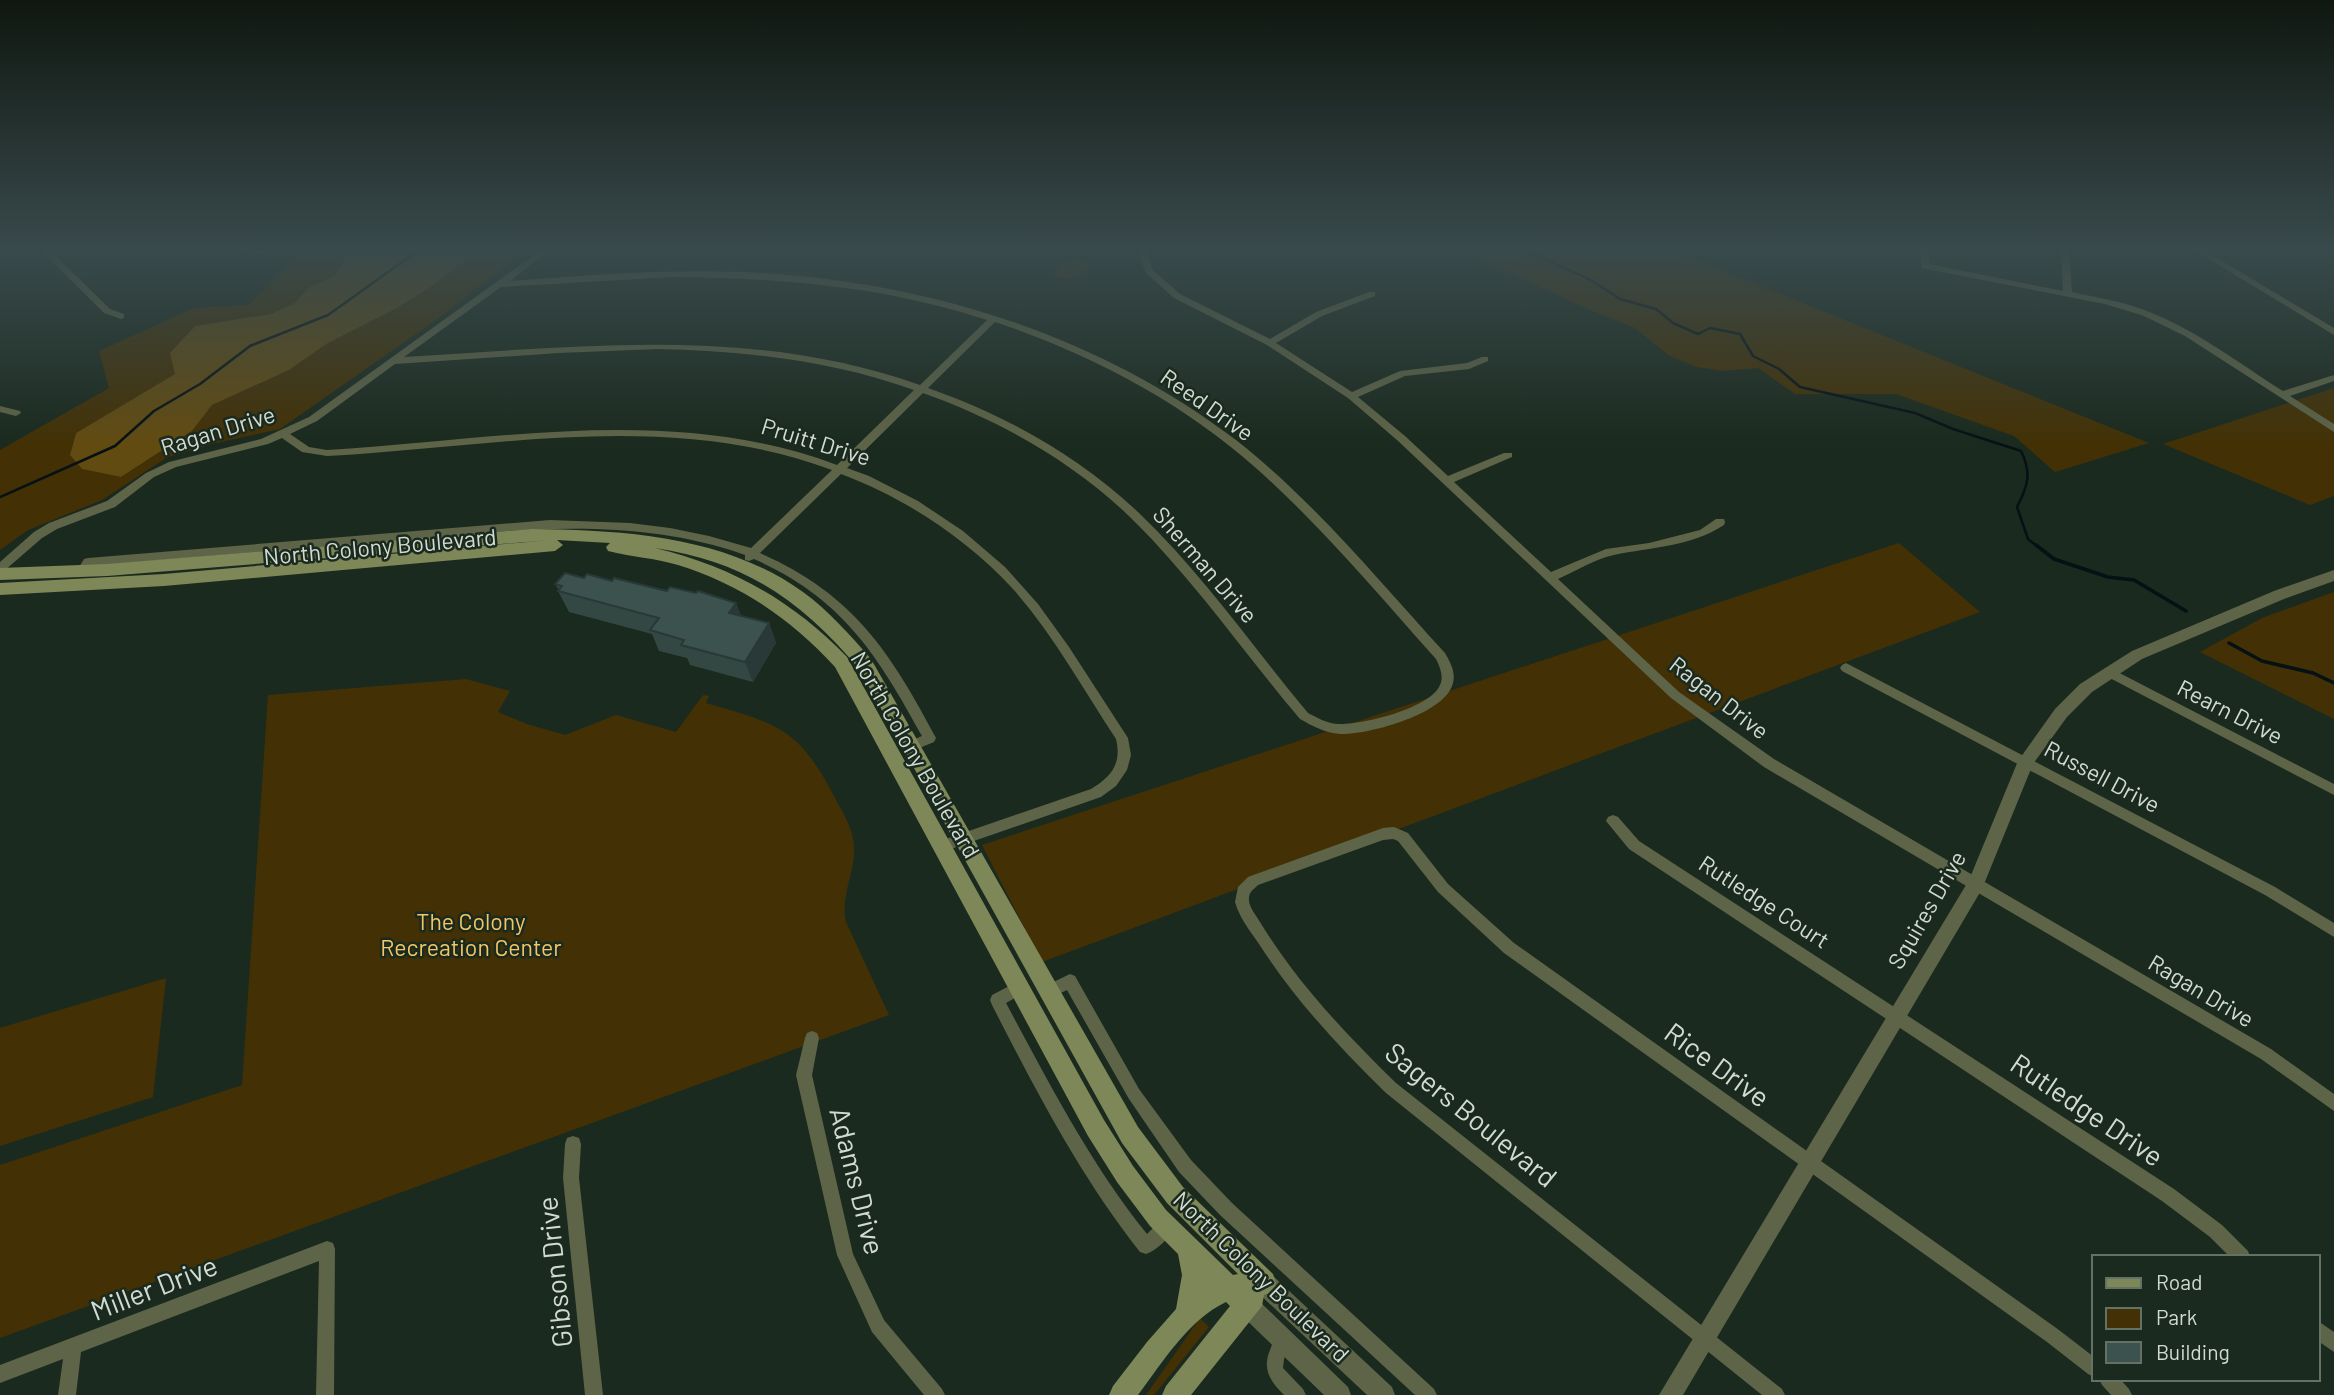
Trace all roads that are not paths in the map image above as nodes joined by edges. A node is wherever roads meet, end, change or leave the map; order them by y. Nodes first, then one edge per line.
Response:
1 (457, 315) edge
2 (982, 315) edge
3 (1215, 315) edge
4 (1316, 315) edge
5 (2148, 315) edge
6 (2306, 315) edge
7 (994, 318) junction
8 (2334, 332) edge
9 (1270, 343) junction
10 (1485, 359) dead end
11 (394, 361) junction
12 (2334, 378) edge
13 (922, 389) junction
14 (2282, 395) junction
15 (1351, 396) junction
16 (0, 409) edge
17 (16, 413) dead end
18 (2334, 429) edge
19 (284, 434) junction
20 (1508, 455) dead end
21 (842, 467) junction
22 (1447, 481) junction
23 (1720, 522) dead end
24 (747, 559) junction
25 (0, 568) edge
26 (0, 574) edge
27 (2334, 575) edge
28 (727, 576) junction
29 (1551, 577) junction
30 (0, 589) edge
31 (1846, 668) dead end
32 (2108, 673) junction
33 (1398, 716) joint
34 (2026, 761) junction
35 (2334, 790) edge
36 (1613, 821) dead end
37 (963, 839) junction
38 (942, 846) junction
39 (1317, 858) joint
40 (1976, 884) junction
41 (2334, 931) edge
42 (1048, 992) junction
43 (1896, 1015) junction
44 (812, 1038) dead end
45 (2334, 1103) edge
46 (573, 1144) dead end
47 (1809, 1163) junction
48 (327, 1249) joint
49 (1189, 1250) junction
50 (2240, 1255) edge
51 (1264, 1283) junction
52 (1238, 1297) junction
53 (1187, 1316) junction
54 (2320, 1331) edge
55 (1705, 1337) junction
56 (1284, 1341) junction
57 (2334, 1343) edge
58 (73, 1348) junction
59 (2092, 1366) edge
60 (0, 1374) edge
61 (2110, 1381) edge
62 (67, 1395) edge
63 (326, 1395) edge
64 (594, 1395) edge
65 (936, 1395) edge
66 (1122, 1395) edge
67 (1175, 1395) edge
68 (1297, 1395) edge
69 (1340, 1395) edge
70 (1384, 1395) edge
71 (1428, 1395) edge
72 (1670, 1395) edge
73 (1776, 1395) edge
74 (2123, 1395) edge

1 - 11 street, Ragan Drive
2 - 7 street, Reed Drive
3 - 9 street, Ragan Drive
4 - 9 street
5 - 14 street
6 - 8 street
7 - 13 street
7 - 33 street, Reed Drive
9 - 15 street, Ragan Drive
10 - 15 street
11 - 13 street, Sherman Drive
11 - 19 street, Ragan Drive
12 - 14 street
13 - 21 street
13 - 33 street, Sherman Drive
14 - 18 street
15 - 22 street, Ragan Drive
16 - 17 street
19 - 21 street, Pruitt Drive
19 - 25 street, Ragan Drive
20 - 22 street
21 - 24 street
21 - 37 street, Pruitt Drive
22 - 29 street, Ragan Drive
23 - 29 street
24 - 26 main road, North Colony Boulevard
24 - 28 main road
24 - 37 main road, North Colony Boulevard
27 - 32 street, Squires Drive
28 - 30 main road, North Colony Boulevard
28 - 38 main road, North Colony Boulevard
29 - 40 street, Ragan Drive
31 - 34 street, Russell Drive
32 - 34 street, Squires Drive
32 - 35 street, Rearn Drive
34 - 40 street, Squires Drive
34 - 41 street, Russell Drive
36 - 43 street, Rutledge Court
37 - 38 street, Pruitt Drive
37 - 42 main road, North Colony Boulevard
38 - 49 main road, North Colony Boulevard
39 - 47 street, Rice Drive
39 - 55 street, Sagers Boulevard
40 - 43 street, Squires Drive
40 - 45 street, Ragan Drive
42 - 51 main road, North Colony Boulevard
42 - 71 street
43 - 47 street, Squires Drive
43 - 50 street, Rutledge Drive
44 - 65 street, Adams Drive
46 - 64 street, Gibson Drive
47 - 55 street, Squires Drive
47 - 59 street, Rice Drive
48 - 58 street, Miller Drive
48 - 63 street
49 - 52 main road, North Colony Boulevard
49 - 53 main road
51 - 52 main road
51 - 70 street, North Colony Boulevard
52 - 53 main road
52 - 56 street, North Colony Boulevard
52 - 67 main road
53 - 66 main road
54 - 57 street
55 - 72 street, Squires Drive
55 - 73 street, Sagers Boulevard
56 - 68 street
56 - 69 street, North Colony Boulevard
58 - 60 street, Miller Drive
58 - 62 street
61 - 74 street

